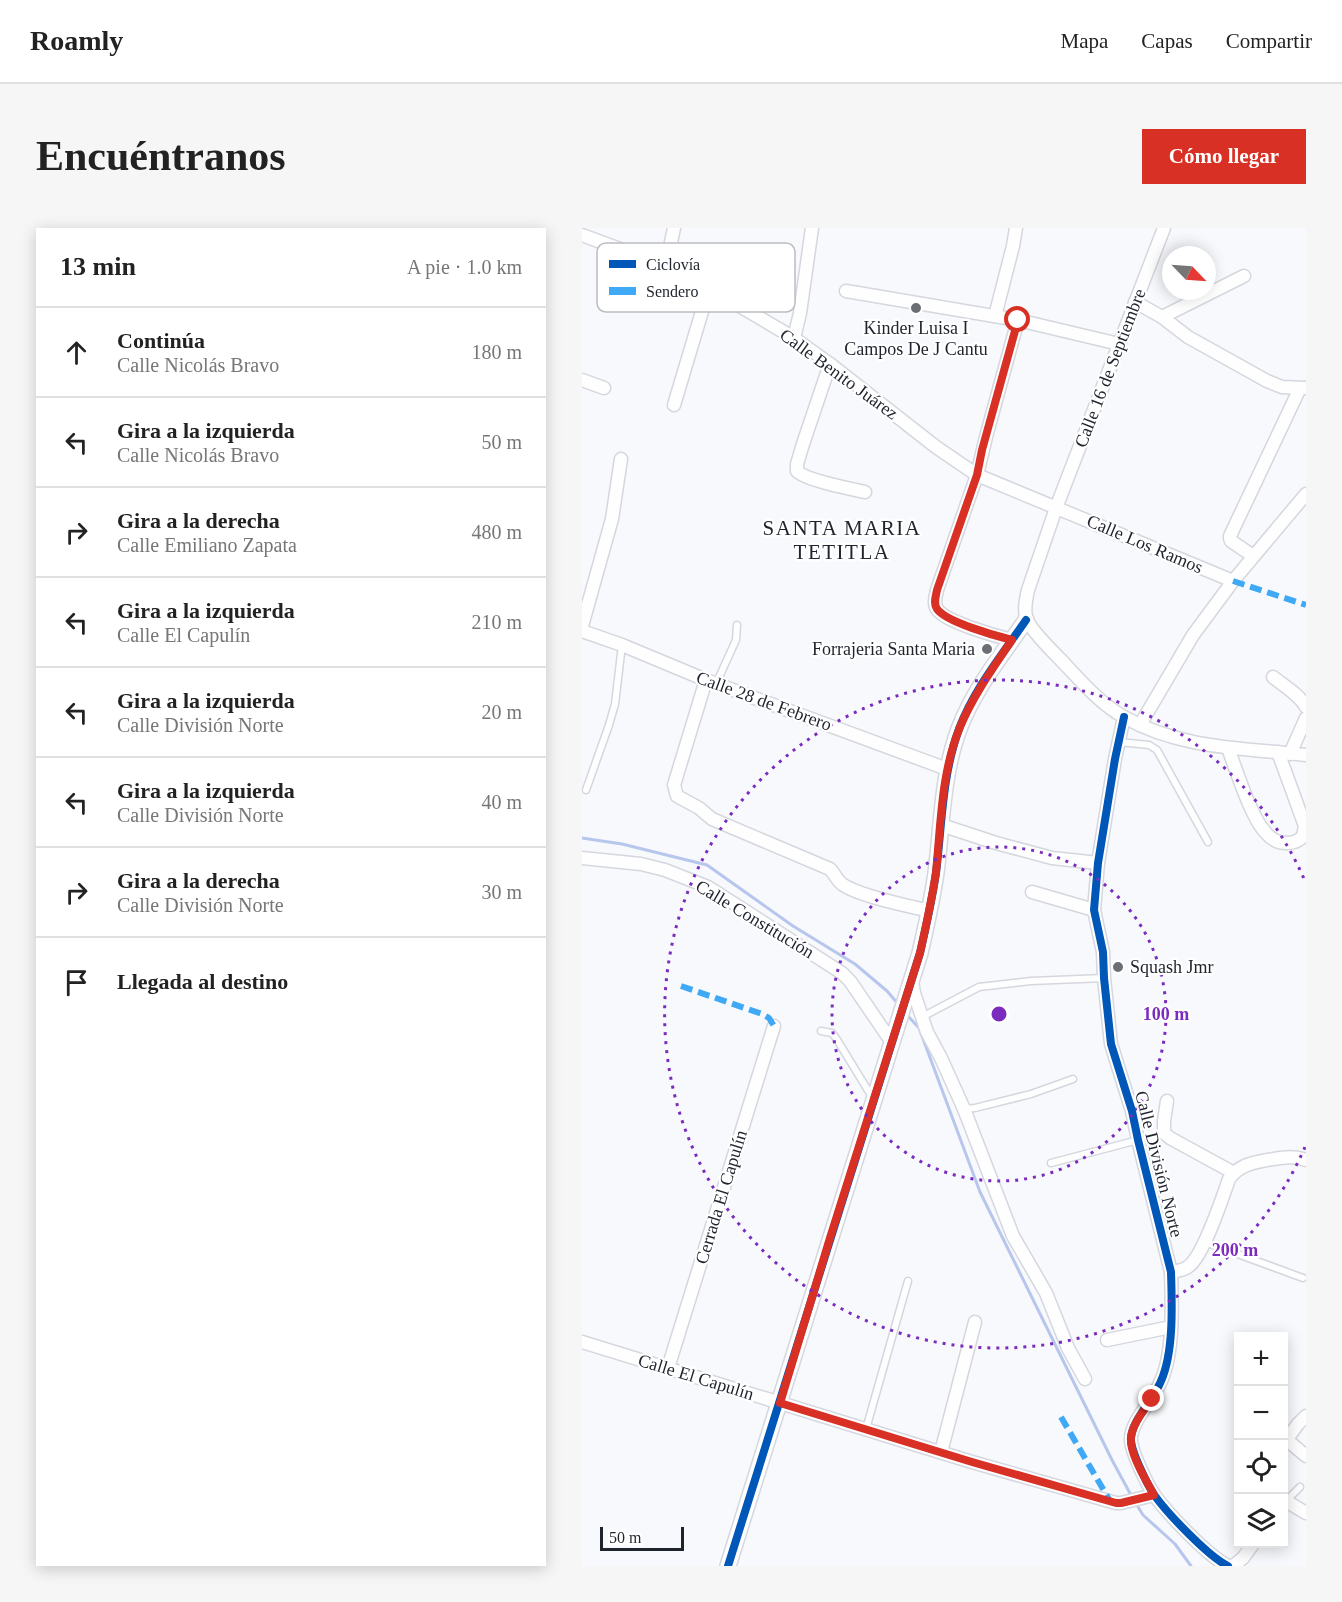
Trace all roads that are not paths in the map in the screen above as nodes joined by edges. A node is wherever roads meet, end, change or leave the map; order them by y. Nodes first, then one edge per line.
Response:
1 (674, 228) edge
2 (812, 228) edge
3 (1016, 228) edge
4 (1164, 228) edge
5 (582, 235) edge
6 (604, 243) edge
7 (671, 243) edge
8 (1244, 276) dead end
9 (846, 291) dead end
10 (1135, 302) junction
11 (702, 312) edge
12 (750, 312) edge
13 (995, 316) junction
14 (1162, 317) junction
15 (1018, 320) junction
16 (794, 338) junction
17 (1119, 344) junction
18 (830, 364) junction
19 (582, 380) edge
20 (604, 388) dead end
21 (1303, 388) edge
22 (674, 405) dead end
23 (621, 459) dead end
24 (977, 475) junction
25 (865, 492) dead end
26 (1306, 494) edge
27 (1056, 508) junction
28 (1253, 556) junction
29 (1233, 581) junction
30 (1026, 620) junction
31 (737, 625) dead end
32 (582, 629) edge
33 (1012, 640) junction
34 (622, 645) junction
35 (1273, 677) dead end
36 (711, 682) junction
37 (1306, 707) edge
38 (1124, 717) junction
39 (1306, 718) edge
40 (1140, 725) junction
41 (1118, 742) junction
42 (1228, 748) junction
43 (1284, 753) junction
44 (1306, 755) edge
45 (947, 769) junction
46 (586, 790) dead end
47 (941, 825) junction
48 (1208, 842) dead end
49 (582, 858) edge
50 (1098, 863) junction
51 (1032, 892) dead end
52 (1094, 910) junction
53 (930, 911) junction
54 (1104, 978) junction
55 (910, 987) junction
56 (922, 1017) junction
57 (774, 1026) dead end
58 (821, 1031) dead end
59 (893, 1035) junction
60 (1073, 1079) dead end
61 (874, 1101) junction
62 (1167, 1101) dead end
63 (964, 1109) junction
64 (1138, 1140) junction
65 (1306, 1160) edge
66 (1051, 1163) dead end
67 (1234, 1173) junction
68 (1204, 1242) junction
69 (1172, 1272) junction
70 (1303, 1278) dead end
71 (908, 1281) dead end
72 (975, 1322) dead end
73 (1171, 1327) junction
74 (1107, 1340) dead end
75 (582, 1342) edge
76 (668, 1368) junction
77 (1085, 1379) dead end
78 (780, 1403) junction
79 (1306, 1416) edge
80 (866, 1429) junction
81 (1286, 1440) edge
82 (1288, 1444) edge
83 (941, 1452) junction
84 (1306, 1456) edge
85 (1300, 1487) dead end
86 (1151, 1495) junction
87 (1288, 1499) edge
88 (1288, 1504) edge
89 (1306, 1513) edge
90 (1251, 1548) edge
91 (728, 1566) edge
92 (1228, 1566) edge
93 (1233, 1566) edge

1 - 7 street
2 - 16 street
3 - 13 street
4 - 10 street, Calle 16 de Septiembre
5 - 6 street, Calle Benito Juárez
8 - 14 street
9 - 13 street
10 - 14 street
10 - 17 street, Calle 16 de Septiembre
11 - 22 street
12 - 16 street, Calle Benito Juárez
13 - 15 street
14 - 21 street
15 - 17 street
15 - 24 street
16 - 18 street, Calle Benito Juárez
17 - 27 street, Calle 16 de Septiembre
18 - 24 street, Calle Benito Juárez
18 - 25 street
19 - 20 street
21 - 28 street
23 - 32 street
24 - 27 street, Calle Benito Juárez
24 - 33 street
26 - 28 street
27 - 29 street, Calle Los Ramos
27 - 30 street, Calle 16 de Septiembre
28 - 29 street
29 - 40 street
30 - 33 street
30 - 38 street
31 - 36 lane
32 - 34 street, Calle 28 de Febrero
33 - 45 street
34 - 36 street, Calle 28 de Febrero
34 - 46 lane
35 - 37 street
36 - 45 street, Calle 28 de Febrero
36 - 53 street
38 - 40 street
38 - 41 street, Calle División Norte
39 - 43 street
40 - 42 street
41 - 48 lane
41 - 50 street, Calle División Norte
42 - 43 street
42 - 43 street
43 - 44 street
45 - 47 street
47 - 50 street
47 - 53 street
49 - 59 street, Calle Constitución
50 - 52 street, Calle División Norte
51 - 52 street
52 - 54 street, Calle División Norte
53 - 55 street
54 - 56 lane
54 - 64 street, Calle División Norte
55 - 56 street
55 - 59 street
56 - 63 street
57 - 76 street, Cerrada El Capulín
58 - 61 lane
59 - 61 street
60 - 63 lane
61 - 78 street
62 - 67 street
63 - 77 street
64 - 66 lane
64 - 69 street, Calle División Norte
65 - 67 street
67 - 68 street
68 - 69 street
68 - 70 lane
69 - 73 street, Calle División Norte
71 - 80 lane
72 - 83 street
73 - 74 street
73 - 86 street, Calle División Norte
75 - 76 street, Calle El Capulín
76 - 78 street, Calle El Capulín
78 - 80 street, Calle El Capulín
78 - 91 street
79 - 81 street
80 - 83 street, Calle El Capulín
82 - 84 street
83 - 86 street, Calle El Capulín
85 - 87 lane
86 - 92 street
88 - 89 street
90 - 93 street

